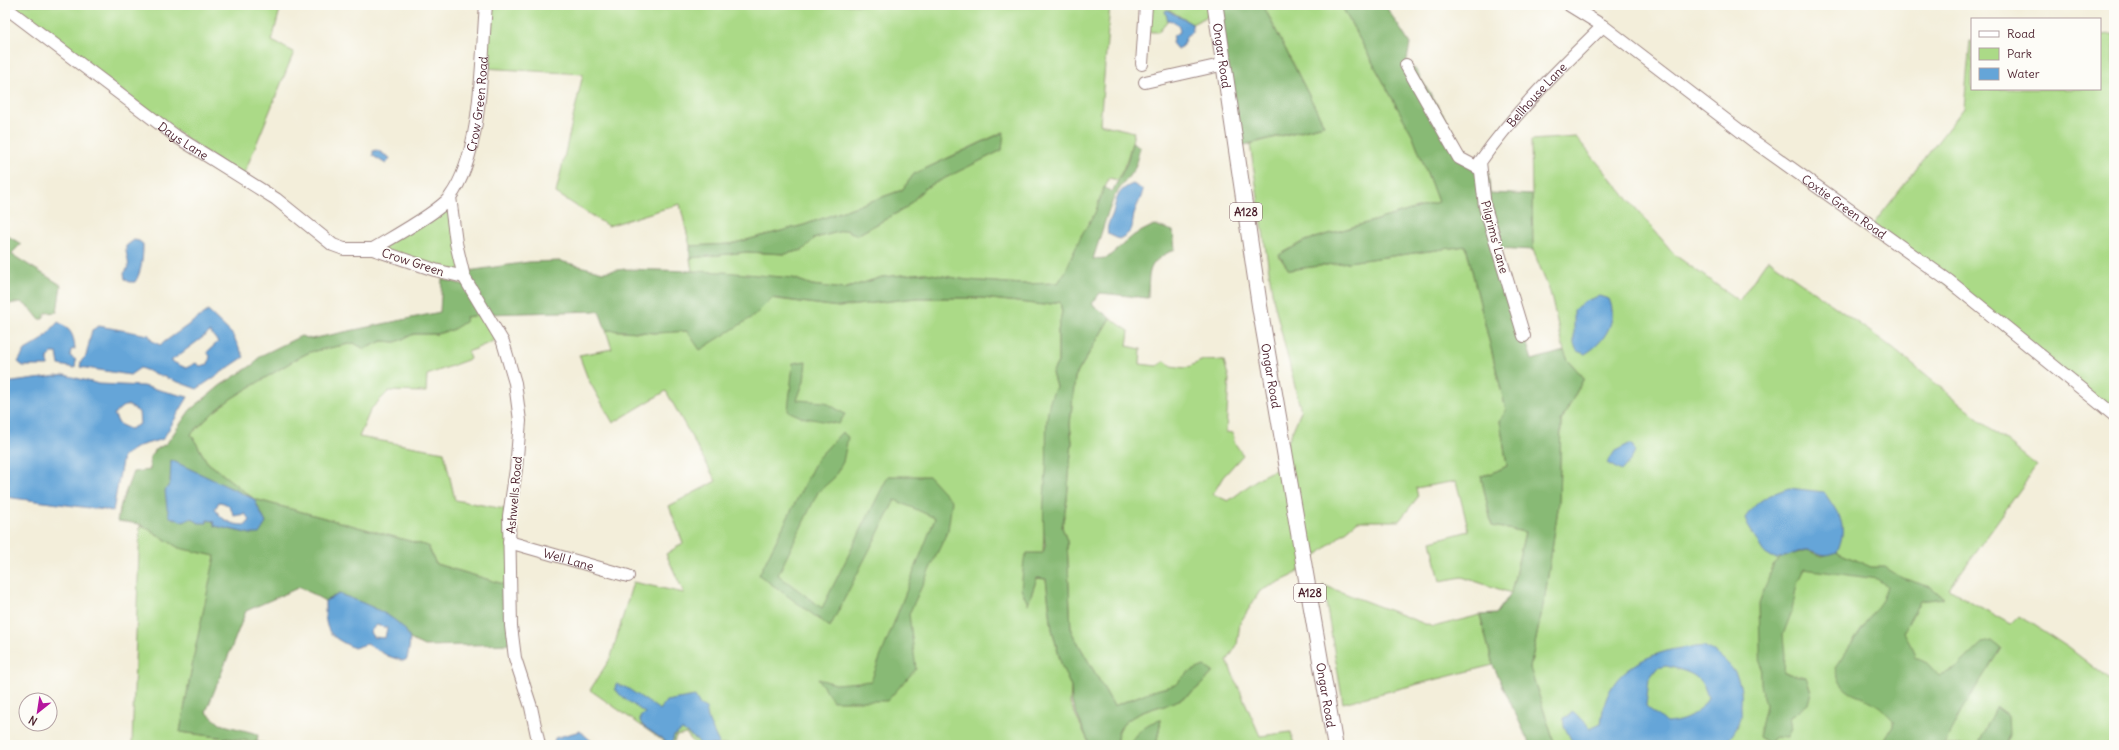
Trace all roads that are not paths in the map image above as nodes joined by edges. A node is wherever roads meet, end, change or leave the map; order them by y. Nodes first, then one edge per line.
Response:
1 (486, 5) edge
2 (1146, 5) edge
3 (1215, 5) edge
4 (1569, 5) edge
5 (5, 7) edge
6 (1603, 26) junction
7 (1142, 64) dead end
8 (1224, 64) junction
9 (1406, 65) dead end
10 (1146, 82) dead end
11 (1480, 169) junction
12 (450, 198) junction
13 (373, 249) junction
14 (464, 277) junction
15 (1524, 336) dead end
16 (2114, 415) edge
17 (510, 542) junction
18 (628, 576) dead end
19 (539, 745) edge
20 (1335, 745) edge

1 - 12 street, Crow Green Road
2 - 7 street
3 - 8 main road, Ongar Road / A128
4 - 6 street, Coxtie Green Road
5 - 13 street, Days Lane
6 - 11 street, Bellhouse Lane
6 - 16 street, Coxtie Green Road
8 - 10 street
8 - 20 main road, Ongar Road / A128
9 - 11 street
11 - 15 street, Pilgrims' Lane
12 - 13 street, Crow Green
12 - 14 street, Crow Green
13 - 14 street, Crow Green
14 - 17 street, Ashwells Road
17 - 18 street, Well Lane
17 - 19 street, Ashwells Road

